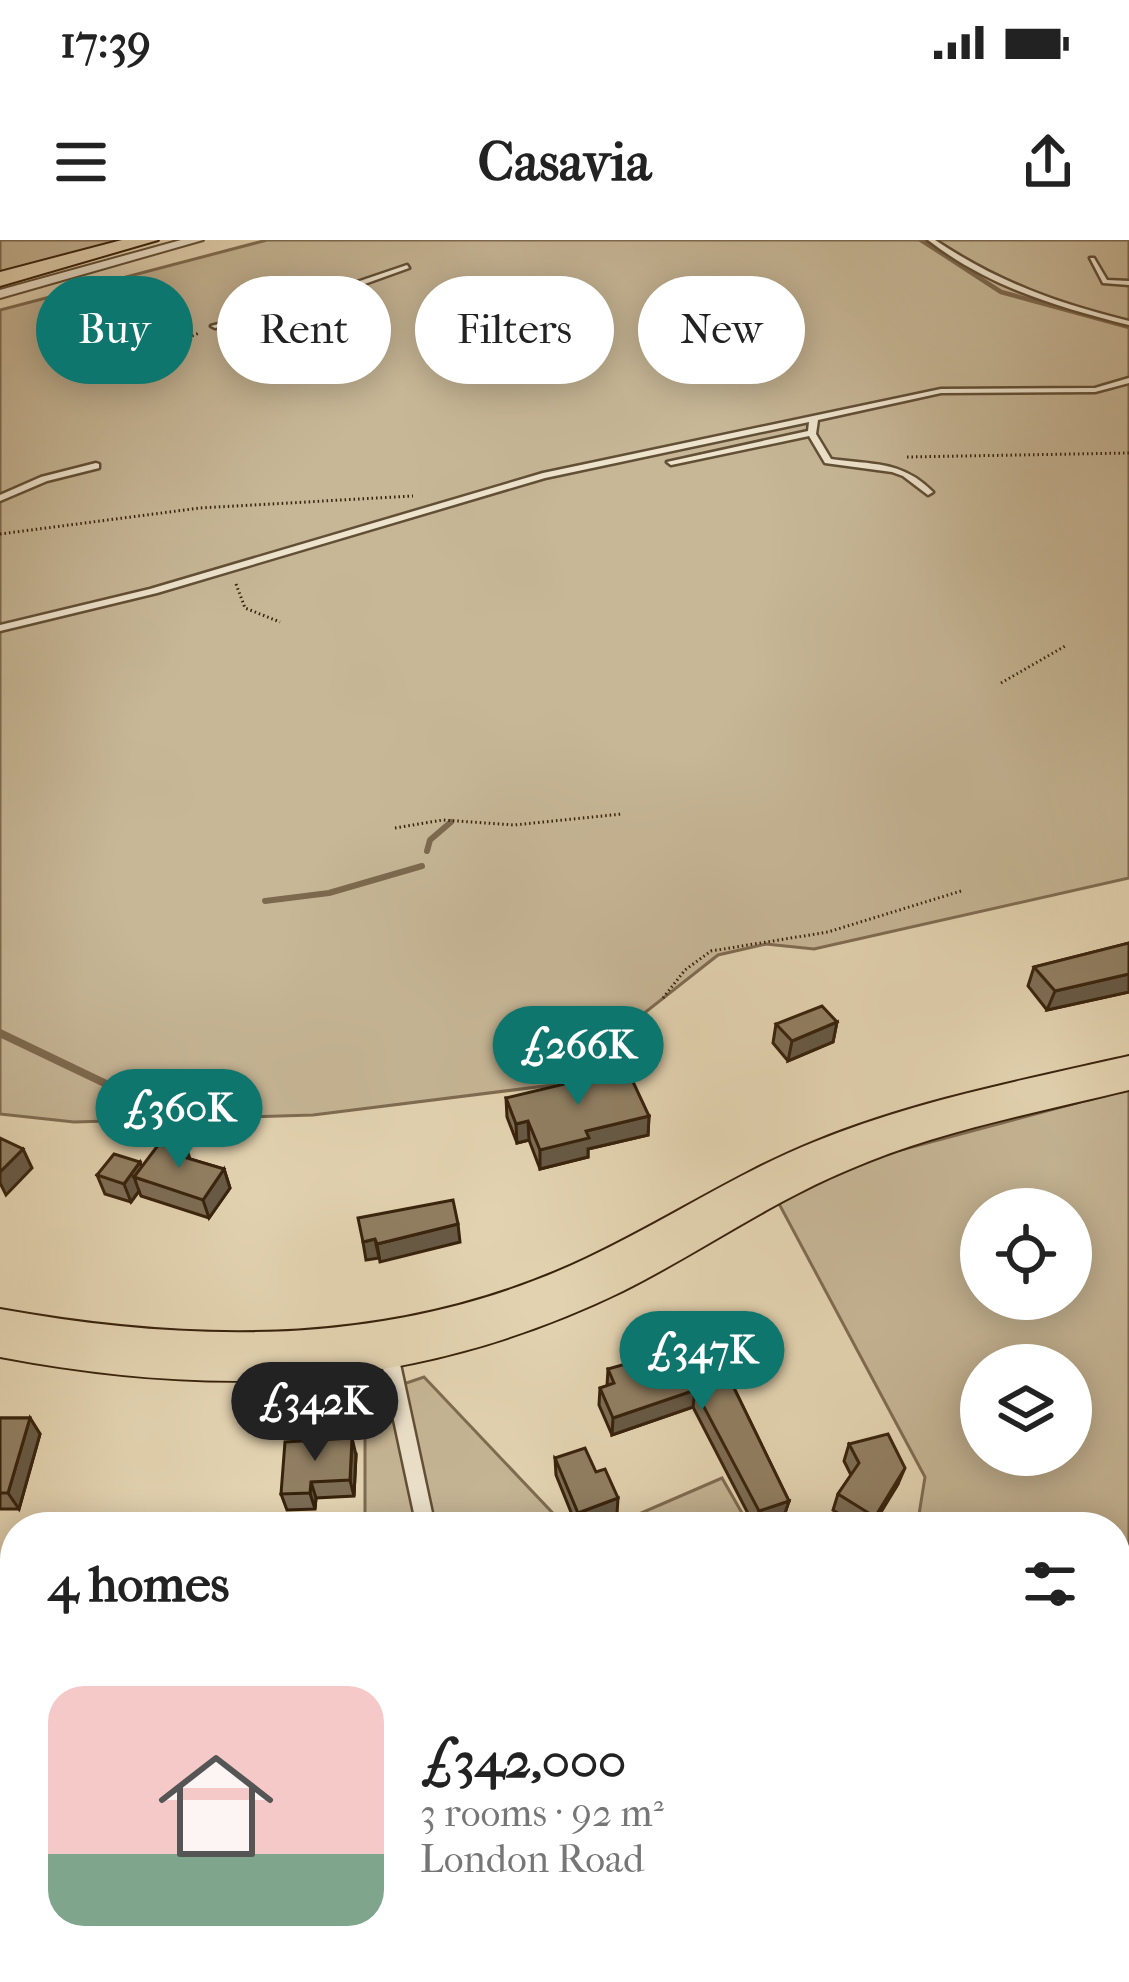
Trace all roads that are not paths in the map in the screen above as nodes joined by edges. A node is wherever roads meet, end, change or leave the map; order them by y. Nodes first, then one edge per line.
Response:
1 (147, 240) edge
2 (196, 240) edge
3 (931, 240) edge
4 (1091, 260) dead end
5 (407, 267) dead end
6 (0, 279) edge
7 (1129, 283) edge
8 (0, 294) edge
9 (1129, 323) edge
10 (215, 326) road end
11 (1129, 380) edge
12 (814, 418) junction
13 (812, 433) junction
14 (671, 462) dead end
15 (96, 466) dead end
16 (928, 492) dead end
17 (0, 498) edge
18 (0, 628) edge
19 (1129, 1072) edge
20 (0, 1333) edge
21 (388, 1350) junction
22 (423, 1512) edge

1 - 6 main road
2 - 8 street
3 - 9 lane
4 - 7 lane
5 - 10 lane
11 - 12 lane
12 - 13 lane
12 - 18 lane
13 - 14 lane
13 - 16 lane
15 - 17 lane
19 - 21 main road
20 - 21 main road
21 - 22 lane

